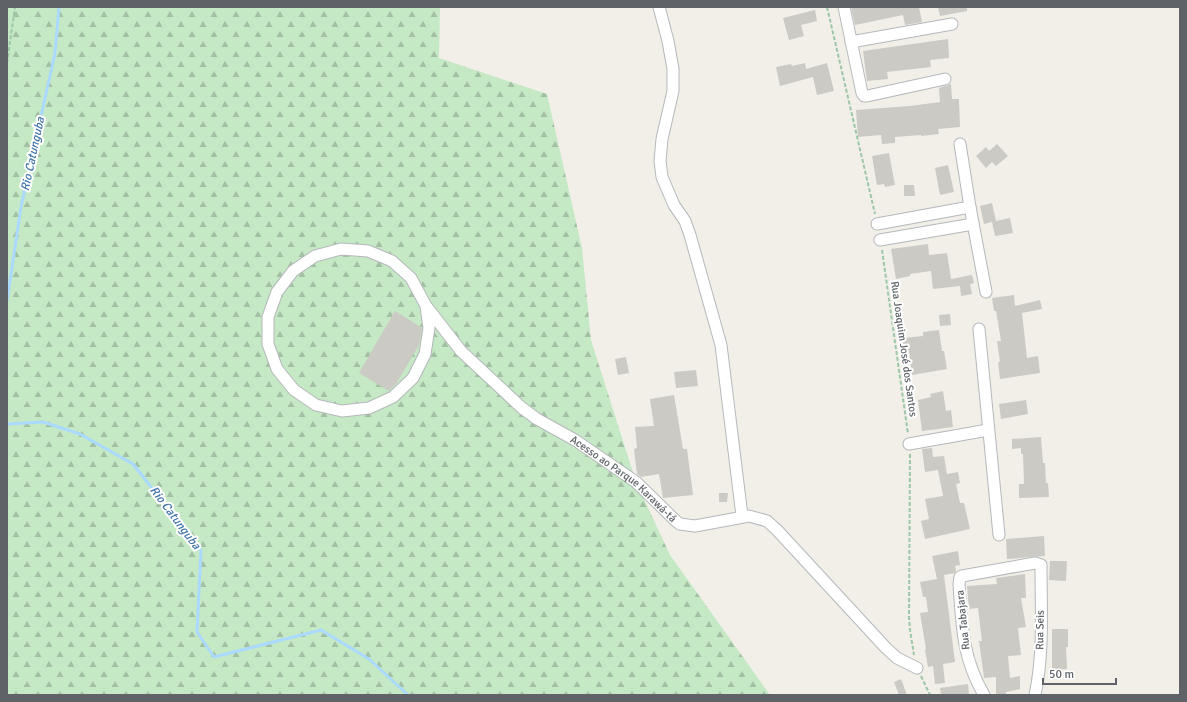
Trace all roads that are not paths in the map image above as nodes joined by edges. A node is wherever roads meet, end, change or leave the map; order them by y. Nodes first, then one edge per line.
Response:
1 (659, 7) edge
2 (844, 7) edge
3 (952, 24) dead end
4 (851, 42) junction
5 (945, 79) dead end
6 (960, 144) dead end
7 (970, 206) junction
8 (878, 224) road end
9 (973, 224) junction
10 (880, 240) road end
11 (986, 292) dead end
12 (426, 306) junction
13 (979, 329) dead end
14 (988, 430) junction
15 (910, 444) road end
16 (742, 516) junction
17 (999, 535) dead end
18 (1041, 565) joint
19 (917, 668) road end
20 (984, 695) edge
21 (1034, 695) edge

1 - 16 street
2 - 4 street
3 - 4 street
4 - 5 street
6 - 7 street
7 - 8 street
7 - 9 street
9 - 10 street
9 - 11 street
12 - 12 street, Acesso ao Parque Karawá-tá
12 - 16 street, Acesso ao Parque Karawá-tá
13 - 14 street
14 - 15 street
14 - 17 street
16 - 19 street, Acesso ao Parque Karawá-tá
18 - 20 street, Rua Tabajara
18 - 21 street, Rua Seis

